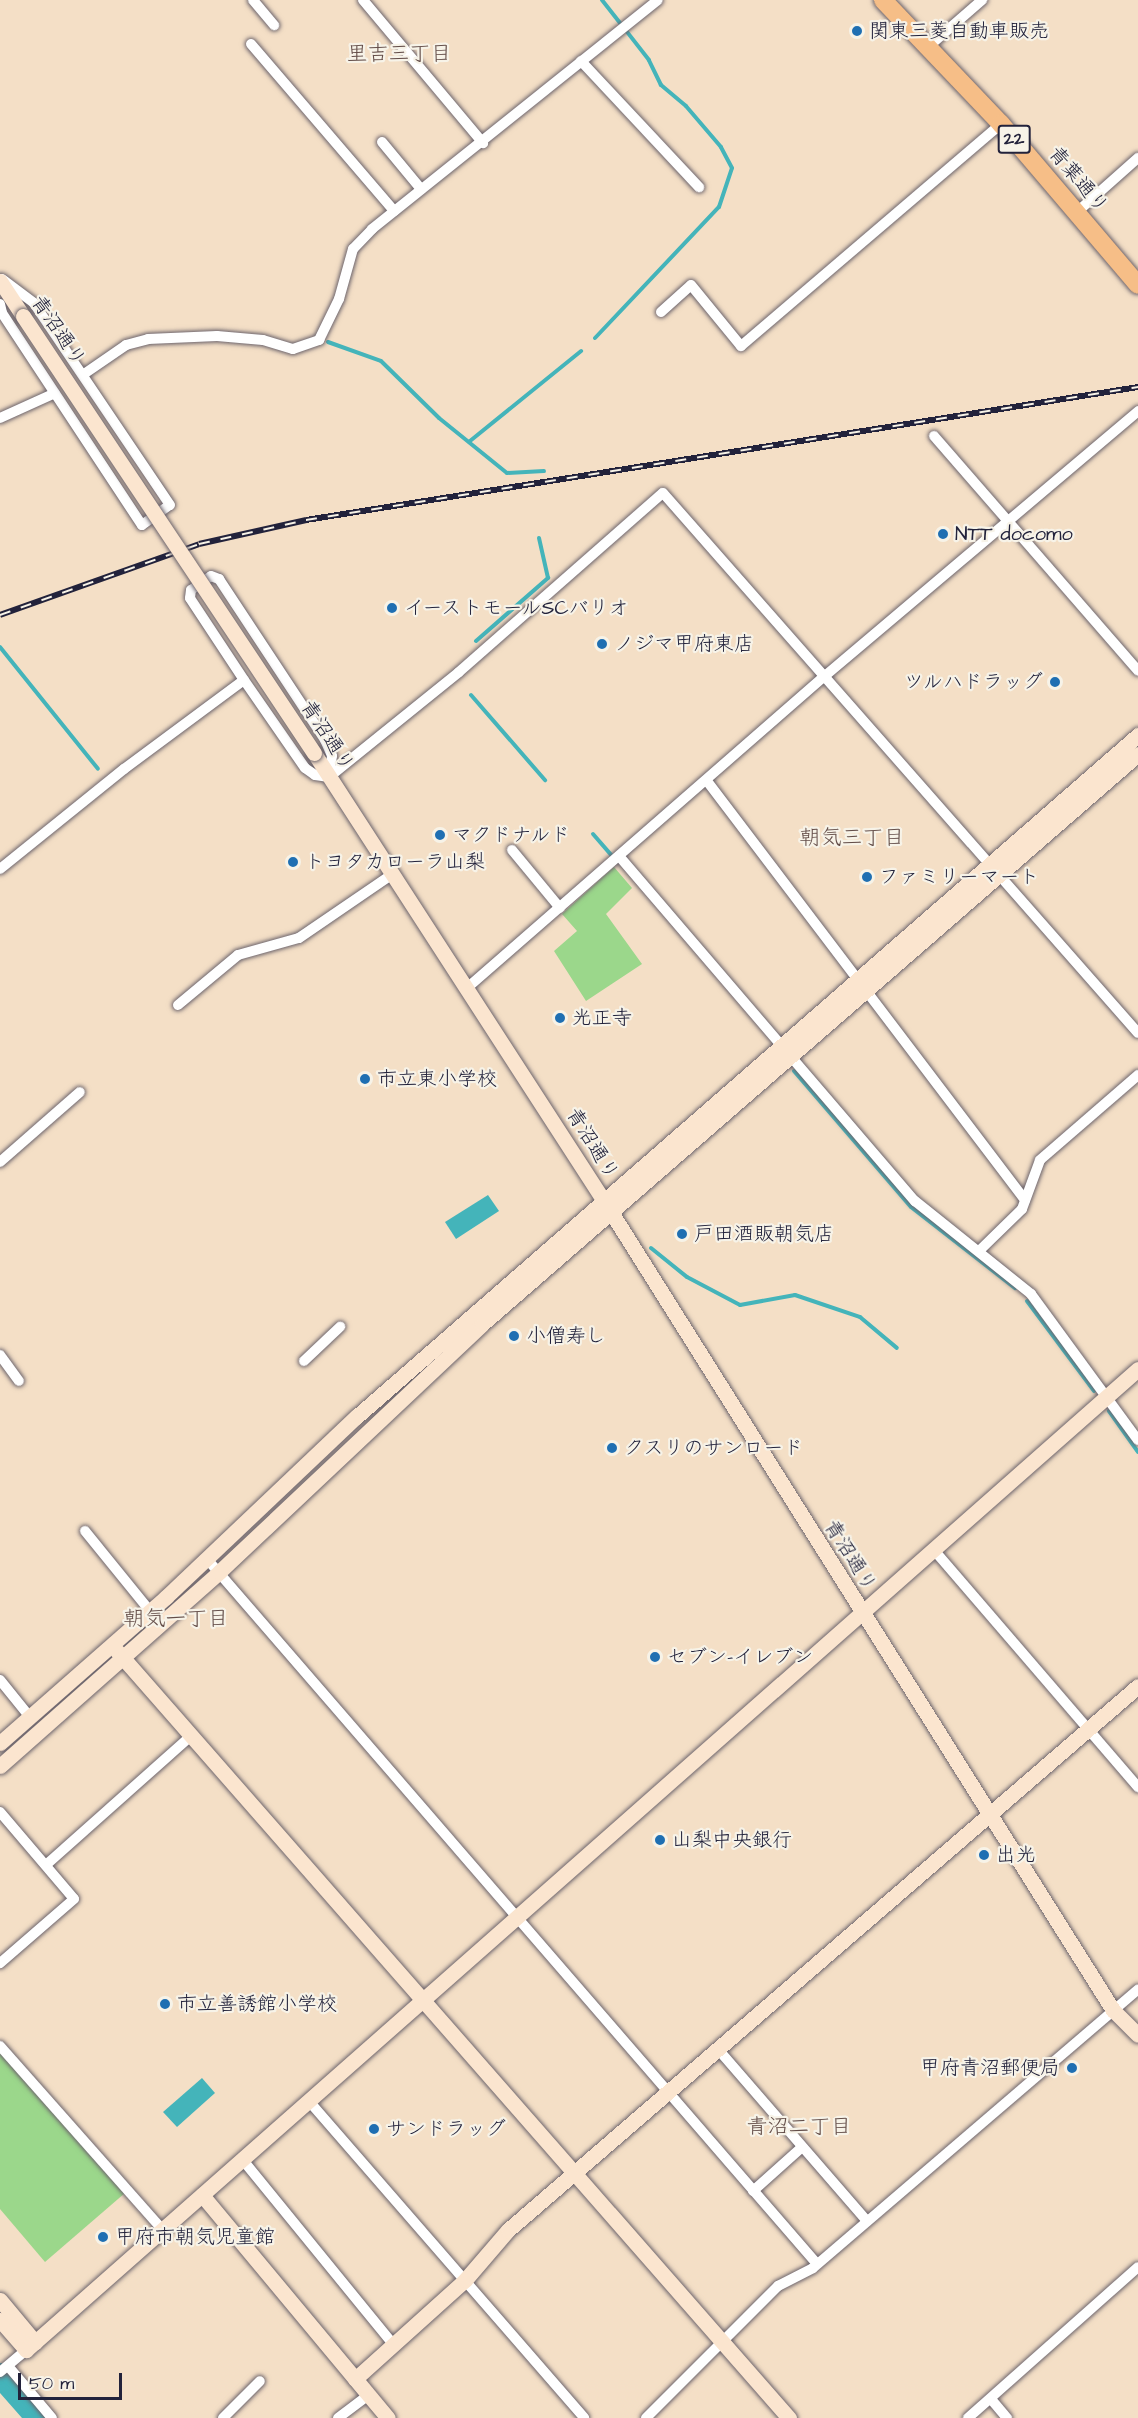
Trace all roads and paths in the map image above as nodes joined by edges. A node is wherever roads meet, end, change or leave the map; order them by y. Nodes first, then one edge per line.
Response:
1 (253, 0) edge
2 (363, 0) edge
3 (658, 0) edge
4 (883, 0) edge
5 (982, 0) edge
6 (274, 25) dead end
7 (251, 44) dead end
8 (928, 47) junction
9 (581, 61) junction
10 (1001, 124) junction
11 (382, 142) dead end
12 (483, 143) junction
13 (1138, 158) edge
14 (699, 187) dead end
15 (421, 189) junction
16 (394, 211) junction
17 (1076, 213) junction
18 (0, 279) edge
19 (1138, 285) edge
20 (0, 304) edge
21 (661, 312) dead end
22 (84, 374) junction
23 (55, 393) junction
24 (1138, 411) edge
25 (0, 418) edge
26 (934, 436) dead end
27 (1007, 522) junction
28 (1138, 671) edge
29 (826, 675) junction
30 (244, 680) junction
31 (1138, 735) edge
32 (1138, 754) edge
33 (329, 777) junction
34 (707, 781) junction
35 (512, 850) dead end
36 (619, 856) junction
37 (0, 869) edge
38 (995, 869) junction
39 (394, 873) junction
40 (560, 908) junction
41 (861, 984) junction
42 (467, 988) junction
43 (178, 1005) dead end
44 (1138, 1033) edge
45 (785, 1050) junction
46 (1138, 1075) edge
47 (80, 1092) dead end
48 (0, 1162) edge
49 (1025, 1200) junction
50 (607, 1207) junction
51 (979, 1251) junction
52 (340, 1327) dead end
53 (0, 1355) edge
54 (304, 1361) dead end
55 (1138, 1369) edge
56 (19, 1381) dead end
57 (1106, 1398) junction
58 (1138, 1440) edge
59 (85, 1531) dead end
60 (934, 1550) junction
61 (207, 1559) junction
62 (219, 1572) junction
63 (150, 1611) junction
64 (861, 1612) junction
65 (111, 1646) junction
66 (124, 1657) junction
67 (0, 1680) edge
68 (1138, 1686) edge
69 (30, 1717) junction
70 (1088, 1730) junction
71 (192, 1735) junction
72 (0, 1743) edge
73 (0, 1766) edge
74 (1138, 1787) edge
75 (0, 1812) edge
76 (990, 1816) junction
77 (46, 1865) junction
78 (517, 1916) junction
79 (0, 1963) edge
80 (1138, 1989) edge
81 (423, 2000) junction
82 (1113, 2010) junction
83 (1138, 2035) edge
84 (0, 2046) edge
85 (717, 2048) junction
86 (667, 2092) junction
87 (308, 2100) junction
88 (802, 2147) junction
89 (242, 2159) junction
90 (575, 2172) junction
91 (753, 2191) junction
92 (202, 2195) junction
93 (867, 2221) junction
94 (163, 2230) junction
95 (818, 2264) junction
96 (1138, 2266) edge
97 (465, 2280) junction
98 (0, 2300) edge
99 (0, 2320) edge
100 (723, 2342) junction
101 (393, 2344) junction
102 (30, 2346) junction
103 (5, 2368) edge
104 (355, 2379) junction
105 (260, 2381) dead end
106 (369, 2395) junction
107 (991, 2399) junction
108 (52, 2418) edge
109 (223, 2418) edge
110 (338, 2418) edge
111 (388, 2418) edge
112 (584, 2418) edge
113 (646, 2418) edge
114 (789, 2418) edge
115 (968, 2418) edge
116 (1007, 2418) edge

1 - 6 street
2 - 12 street
3 - 9 street
4 - 8 main road, 青葉通り / 22
5 - 8 street
7 - 16 street
8 - 10 main road, 青葉通り / 22
9 - 12 street
9 - 14 street
10 - 17 main road, 青葉通り / 22
10 - 21 street
11 - 15 street
12 - 15 street
13 - 17 street
15 - 16 street
16 - 22 street
17 - 19 main road, 青葉通り / 22
18 - 22 street
18 - 33 street, 青沼通り, bridge
20 - 23 street
22 - 23 street
23 - 25 street
24 - 27 street
26 - 27 street
27 - 28 street
27 - 29 street
29 - 33 street
29 - 34 street
29 - 38 street
30 - 33 street
30 - 33 street
30 - 37 street
31 - 38 street
32 - 38 street
33 - 39 street, 青沼通り
34 - 36 street
34 - 41 street
35 - 40 street
36 - 40 street
36 - 45 street
38 - 41 street
38 - 44 street
39 - 42 street, 青沼通り
39 - 43 street
40 - 42 street
41 - 45 street
41 - 49 street
42 - 50 street, 青沼通り
45 - 50 street
45 - 51 street
46 - 49 street
47 - 48 street
49 - 51 street
50 - 61 street
50 - 62 street
50 - 64 street, 青沼通り
51 - 57 street
52 - 54 street
53 - 56 street
55 - 57 street
57 - 58 street
57 - 60 street
59 - 63 street
60 - 64 street
60 - 70 street
61 - 62 street
61 - 63 street
62 - 66 street
62 - 78 street
63 - 65 street
64 - 76 street, 青沼通り
64 - 78 street
65 - 66 street
65 - 69 street
66 - 71 street
66 - 73 street
67 - 69 street
68 - 70 street
69 - 72 street
70 - 74 street
70 - 76 street
71 - 77 street
71 - 81 street
75 - 77 street
76 - 82 street, 青沼通り
76 - 85 street
77 - 79 street
78 - 81 street
78 - 86 street
80 - 82 street
81 - 87 street
81 - 90 street
82 - 83 street, 青沼通り
82 - 93 street
84 - 94 street
85 - 86 street
85 - 88 street
86 - 90 street
86 - 91 street
87 - 89 street
87 - 97 street
88 - 91 street
88 - 93 street
89 - 92 street
89 - 101 street
90 - 97 street
90 - 100 street
91 - 95 street
92 - 94 street
92 - 104 street
93 - 95 street
94 - 102 street
95 - 100 street
96 - 107 street
97 - 101 street
97 - 112 street
98 - 102 street
99 - 102 street
100 - 113 street
100 - 114 street
101 - 104 street
102 - 103 street
103 - 108 street
104 - 106 street
105 - 109 street
106 - 110 street
106 - 111 street
107 - 115 street
107 - 116 street

